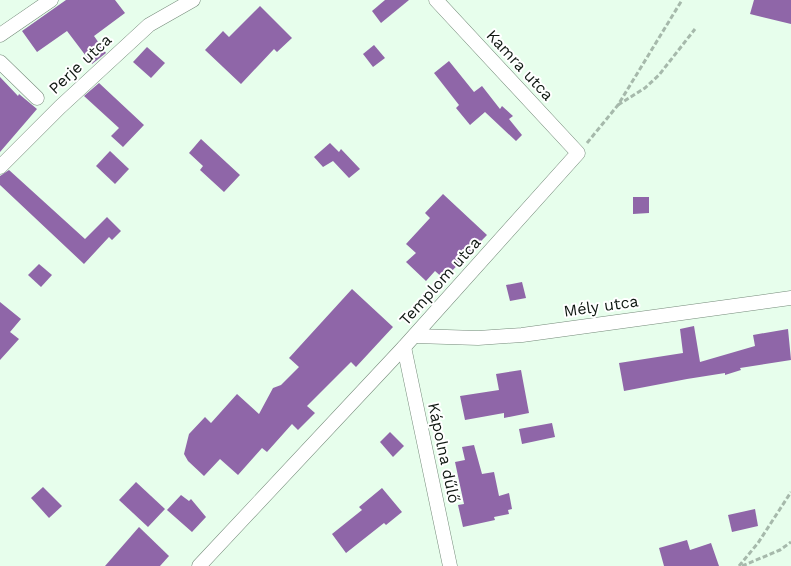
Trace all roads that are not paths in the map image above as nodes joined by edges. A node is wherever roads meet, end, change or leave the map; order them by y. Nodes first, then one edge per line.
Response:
1 (51, 0) edge
2 (193, 0) edge
3 (436, 0) edge
4 (0, 35) edge
5 (0, 62) edge
6 (37, 98) dead end
7 (578, 153) joint
8 (0, 167) edge
9 (791, 298) edge
10 (415, 336) junction
11 (404, 347) junction
12 (199, 566) edge
13 (450, 566) edge

1 - 4 street
2 - 8 street, Perje utca
3 - 7 street, Kamra utca
5 - 6 street
7 - 10 street, Templom utca
9 - 10 street, Mély utca
10 - 11 street, Templom utca
11 - 12 street, Templom utca
11 - 13 street, Kápolna dűlő

